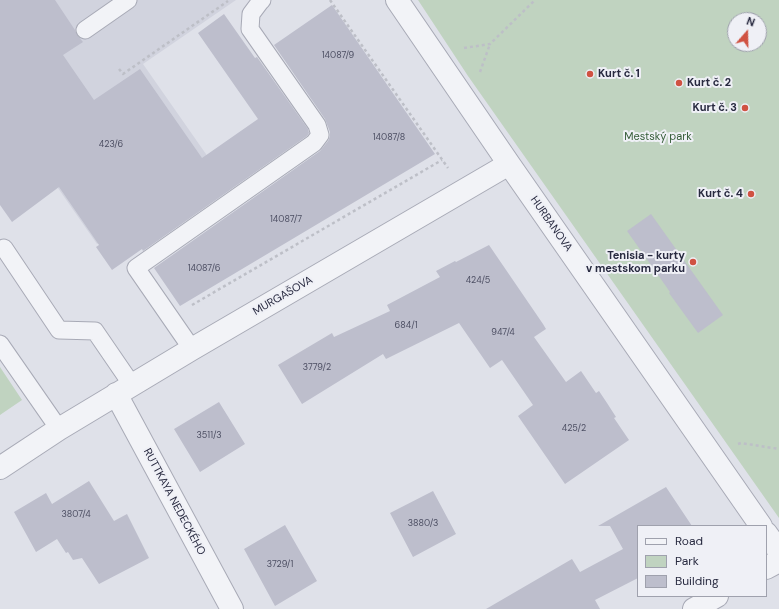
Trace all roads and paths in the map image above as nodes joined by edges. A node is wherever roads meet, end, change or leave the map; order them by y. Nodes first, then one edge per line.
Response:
1 (128, 0) edge
2 (230, 0) edge
3 (262, 0) edge
4 (330, 0) edge
5 (397, 0) edge
6 (535, 0) edge
7 (85, 30) dead end
8 (461, 48) dead end
9 (119, 69) dead end
10 (442, 160) junction
11 (509, 164) junction
12 (464, 191) junction
13 (4, 248) dead end
14 (171, 318) junction
15 (0, 344) edge
16 (192, 349) junction
17 (124, 390) junction
18 (59, 429) junction
19 (708, 448) junction
20 (779, 449) edge
21 (0, 468) edge
22 (760, 525) edge
23 (767, 534) edge
24 (779, 551) edge
25 (779, 561) edge
26 (767, 567) edge
27 (715, 597) edge
28 (232, 609) edge
29 (694, 609) edge

1 - 7 lane
2 - 9 path
3 - 14 lane
4 - 10 path
5 - 11 street, HURBANOVA
6 - 8 path
10 - 12 path
10 - 14 path
11 - 12 street, MURGAŠOVA
11 - 19 street, HURBANOVA
12 - 16 street, MURGAŠOVA
13 - 17 lane
14 - 16 lane
15 - 18 lane
16 - 17 street, MURGAŠOVA
17 - 18 street, MURGAŠOVA
17 - 28 street, RUTTKAYA NEDECKÉHO
18 - 21 street, MURGAŠOVA
19 - 20 path
19 - 22 street, HURBANOVA
23 - 24 street
25 - 26 street
27 - 29 street

